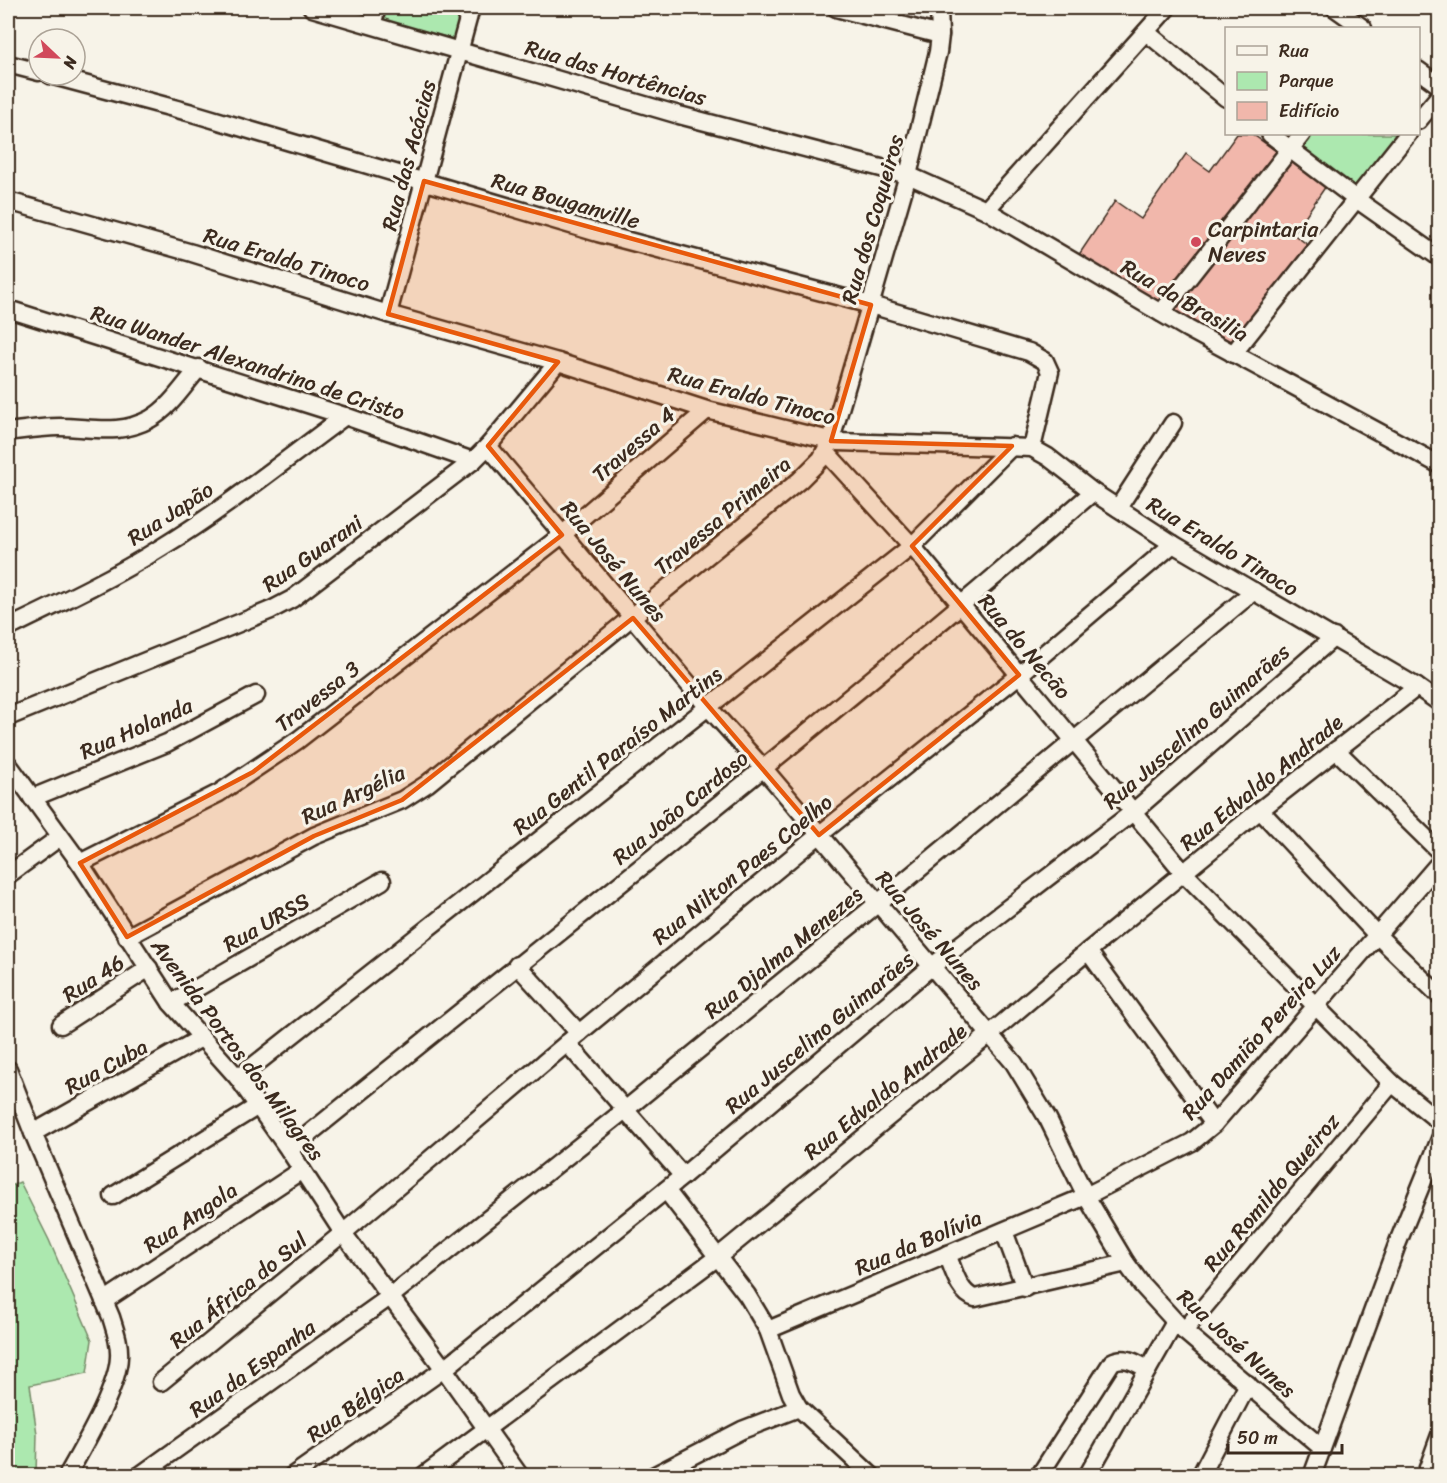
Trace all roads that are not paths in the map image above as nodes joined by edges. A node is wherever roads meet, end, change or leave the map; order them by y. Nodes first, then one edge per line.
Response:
1 (312, 8) edge
2 (377, 8) edge
3 (471, 8) edge
4 (836, 8) edge
5 (939, 8) edge
6 (1167, 8) edge
7 (1335, 8) edge
8 (372, 25) junction
9 (1362, 27) edge
10 (1146, 32) junction
11 (940, 35) junction
12 (460, 50) junction
13 (8, 64) edge
14 (27, 69) edge
15 (1420, 71) edge
16 (87, 85) edge
17 (1440, 86) edge
18 (1440, 95) edge
19 (1225, 96) edge
20 (1420, 120) edge
21 (1271, 135) edge
22 (1301, 135) edge
23 (1407, 135) edge
24 (1290, 150) junction
25 (908, 175) junction
26 (424, 181) junction
27 (1356, 199) junction
28 (8, 201) edge
29 (986, 210) junction
30 (1440, 258) edge
31 (871, 305) junction
32 (8, 309) edge
33 (1161, 313) junction
34 (388, 314) junction
35 (1233, 354) junction
36 (558, 362) junction
37 (199, 368) junction
38 (706, 410) junction
39 (345, 416) junction
40 (1173, 423) dead end
41 (8, 432) edge
42 (488, 446) junction
43 (829, 446) junction
44 (1012, 446) junction
45 (1032, 448) junction
46 (473, 461) junction
47 (1440, 465) edge
48 (1093, 492) junction
49 (1118, 508) junction
50 (562, 535) junction
51 (1173, 544) junction
52 (912, 546) junction
53 (1254, 591) junction
54 (962, 606) junction
55 (633, 618) junction
56 (8, 628) edge
57 (1334, 637) junction
58 (1019, 675) junction
59 (1417, 687) junction
60 (256, 695) dead end
61 (1440, 703) edge
62 (708, 706) junction
63 (8, 717) edge
64 (1074, 741) junction
65 (1336, 750) junction
66 (764, 769) junction
67 (10, 773) edge
68 (32, 798) junction
69 (1260, 810) junction
70 (1133, 812) junction
71 (819, 835) junction
72 (60, 837) junction
73 (1440, 852) edge
74 (1440, 862) edge
75 (80, 863) junction
76 (1184, 873) junction
77 (8, 875) edge
78 (382, 881) dead end
79 (877, 904) junction
80 (1377, 935) junction
81 (127, 937) junction
82 (1088, 951) junction
83 (517, 965) junction
84 (931, 967) junction
85 (149, 968) junction
86 (1440, 996) edge
87 (171, 1002) junction
88 (1315, 1007) junction
89 (61, 1025) dead end
90 (991, 1033) junction
91 (201, 1038) junction
92 (573, 1038) junction
93 (8, 1069) edge
94 (238, 1078) junction
95 (1392, 1083) junction
96 (258, 1106) junction
97 (625, 1110) junction
98 (1440, 1122) edge
99 (1214, 1124) junction
100 (33, 1133) junction
101 (1440, 1139) edge
102 (289, 1150) junction
103 (302, 1170) junction
104 (683, 1176) junction
105 (666, 1190) junction
106 (113, 1196) dead end
107 (1086, 1196) junction
108 (1004, 1231) junction
109 (344, 1233) junction
110 (947, 1254) junction
111 (719, 1256) junction
112 (1126, 1263) junction
113 (1024, 1288) junction
114 (391, 1296) junction
115 (104, 1301) junction
116 (1179, 1326) junction
117 (768, 1330) junction
118 (444, 1369) junction
119 (1148, 1369) junction
120 (161, 1382) dead end
121 (1248, 1384) junction
122 (799, 1408) junction
123 (486, 1428) junction
124 (1440, 1435) edge
125 (1322, 1448) junction
126 (67, 1476) edge
127 (139, 1476) edge
128 (292, 1476) edge
129 (423, 1476) edge
130 (520, 1476) edge
131 (653, 1476) edge
132 (873, 1476) edge
133 (1039, 1476) edge
134 (1087, 1476) edge
135 (1200, 1476) edge
136 (1312, 1476) edge
137 (1425, 1476) edge

1 - 8 street, Rua das Hortências
2 - 8 street
3 - 12 street, Rua das Acácias
4 - 11 street
5 - 11 street, Rua dos Coqueiros
6 - 10 street
7 - 9 street
8 - 12 street, Rua das Hortências
10 - 19 street
10 - 29 street
11 - 25 street, Rua dos Coqueiros
12 - 25 street, Rua das Hortências
12 - 26 street, Rua das Acácias
13 - 14 street
15 - 17 street
16 - 26 street, Rua Bouganville
18 - 20 street
21 - 24 street
22 - 24 street
23 - 27 street
24 - 27 street
24 - 33 street
25 - 29 street, Rua da Brasilia
25 - 31 street, Rua dos Coqueiros
26 - 31 street, Rua Bouganville
26 - 34 street, Rua das Acácias
27 - 30 street
27 - 35 street
28 - 34 street, Rua Eraldo Tinoco
29 - 33 street, Rua da Brasilia
31 - 43 street, Rua dos Coqueiros
31 - 45 street, Rua Bouganville
32 - 37 street, Rua Wander Alexandrino de Cristo
33 - 35 street, Rua da Brasilia
34 - 36 street, Rua Eraldo Tinoco
35 - 47 street, Rua da Brasilia
36 - 38 street, Rua Eraldo Tinoco
36 - 42 street, Rua Guarani
37 - 39 street, Rua Wander Alexandrino de Cristo
37 - 41 street
38 - 43 street, Rua Eraldo Tinoco
38 - 50 street, Travessa 4
39 - 46 street, Rua Wander Alexandrino de Cristo
39 - 56 street, Rua Japão
40 - 49 street
42 - 46 street, Rua Guarani
42 - 50 street, Rua José Nunes
43 - 44 street, Rua Eraldo Tinoco
43 - 52 street, Rua do Necão
43 - 55 street, Travessa Primeira
44 - 45 street, Rua Eraldo Tinoco
44 - 52 street, Rua Gentil Paraíso Martins
45 - 48 street, Rua Eraldo Tinoco
46 - 63 street, Rua Guarani
48 - 49 street, Rua Eraldo Tinoco
48 - 54 street, Rua João Cardoso
49 - 51 street, Rua Eraldo Tinoco
50 - 55 street, Rua José Nunes
50 - 75 street, Travessa 3
51 - 53 street, Rua Eraldo Tinoco
51 - 58 street, Rua Nilton Paes Coelho
52 - 54 street, Rua do Necão
52 - 62 street, Rua Gentil Paraíso Martins
53 - 57 street, Rua Eraldo Tinoco
53 - 64 street, Rua Djalma Menezes
54 - 58 street, Rua do Necão
54 - 66 street, Rua João Cardoso
55 - 62 street, Rua José Nunes
55 - 81 street, Rua Argélia
57 - 59 street, Rua Eraldo Tinoco
57 - 70 street, Rua Juscelino Guimarães
58 - 64 street, Rua do Necão
58 - 71 street, Rua Nilton Paes Coelho
59 - 61 street, Rua Eraldo Tinoco
59 - 65 street, Rua Edvaldo Andrade
60 - 68 street, Rua Holanda
62 - 66 street, Rua José Nunes
62 - 94 street, Rua Gentil Paraíso Martins
64 - 70 street, Rua do Necão
64 - 79 street, Rua Djalma Menezes
65 - 69 street, Rua Edvaldo Andrade
65 - 73 street
66 - 71 street, Rua José Nunes
66 - 83 street, Rua João Cardoso
67 - 68 street, Avenida Portos dos Milagres
68 - 72 street, Avenida Portos dos Milagres
69 - 76 street, Rua Edvaldo Andrade
69 - 80 street
70 - 76 street, Rua do Necão
70 - 84 street, Rua Juscelino Guimarães
71 - 79 street, Rua José Nunes
71 - 92 street, Rua Nilton Paes Coelho
72 - 75 street, Avenida Portos dos Milagres
72 - 77 street
74 - 80 street, Rua Damião Pereira Luz
75 - 81 street, Avenida Portos dos Milagres
76 - 82 street, Rua Edvaldo Andrade
76 - 88 street, Rua do Necão
78 - 87 street, Rua URSS
79 - 84 street, Rua José Nunes
79 - 97 street, Rua Djalma Menezes
80 - 86 street
80 - 88 street, Rua Damião Pereira Luz
81 - 85 street, Avenida Portos dos Milagres
82 - 90 street, Rua Edvaldo Andrade
82 - 99 street
83 - 92 street
83 - 102 street, Rua João Cardoso
84 - 90 street, Rua José Nunes
84 - 104 street, Rua Juscelino Guimarães
85 - 87 street, Avenida Portos dos Milagres
85 - 89 street, Rua 46
87 - 91 street, Avenida Portos dos Milagres
88 - 95 street, Rua do Necão
88 - 99 street, Rua Damião Pereira Luz
90 - 107 street, Rua José Nunes
90 - 111 street, Rua Edvaldo Andrade
91 - 94 street, Avenida Portos dos Milagres
91 - 100 street, Rua Cuba
92 - 97 street
92 - 109 street, Rua Nilton Paes Coelho
93 - 100 street
94 - 96 street, Avenida Portos dos Milagres
95 - 98 street, Rua do Necão
95 - 116 street, Rua Romildo Queiroz
96 - 102 street, Avenida Portos dos Milagres
96 - 106 street
97 - 104 street
97 - 114 street, Rua Djalma Menezes
99 - 107 street, Rua Damião Pereira Luz
100 - 115 street
101 - 125 street
102 - 103 street, Avenida Portos dos Milagres
103 - 109 street, Avenida Portos dos Milagres
103 - 115 street, Rua Angola
104 - 105 street, Rua Juscelino Guimarães
105 - 111 street
105 - 118 street, Rua Juscelino Guimarães
107 - 108 street, Rua da Bolívia
107 - 112 street, Rua José Nunes
108 - 110 street, Rua da Bolívia
108 - 113 street
109 - 114 street, Avenida Portos dos Milagres
109 - 120 street, Rua África do Sul
110 - 113 street
110 - 117 street, Rua da Bolívia
111 - 117 street
111 - 123 street, Rua Edvaldo Andrade
112 - 113 street
112 - 116 street, Rua José Nunes
114 - 118 street, Avenida Portos dos Milagres
114 - 127 street, Rua da Espanha
115 - 126 street
116 - 119 street, Rua Romildo Queiroz
116 - 121 street, Rua José Nunes
117 - 122 street
118 - 123 street, Avenida Portos dos Milagres
118 - 128 street, Rua Bélgica
119 - 133 street
119 - 134 street, Rua Romildo Queiroz
121 - 125 street, Rua José Nunes
121 - 135 street
122 - 131 street
122 - 132 street
123 - 129 street, Rua Edvaldo Andrade
123 - 130 street, Avenida Portos dos Milagres
124 - 137 street
125 - 136 street

